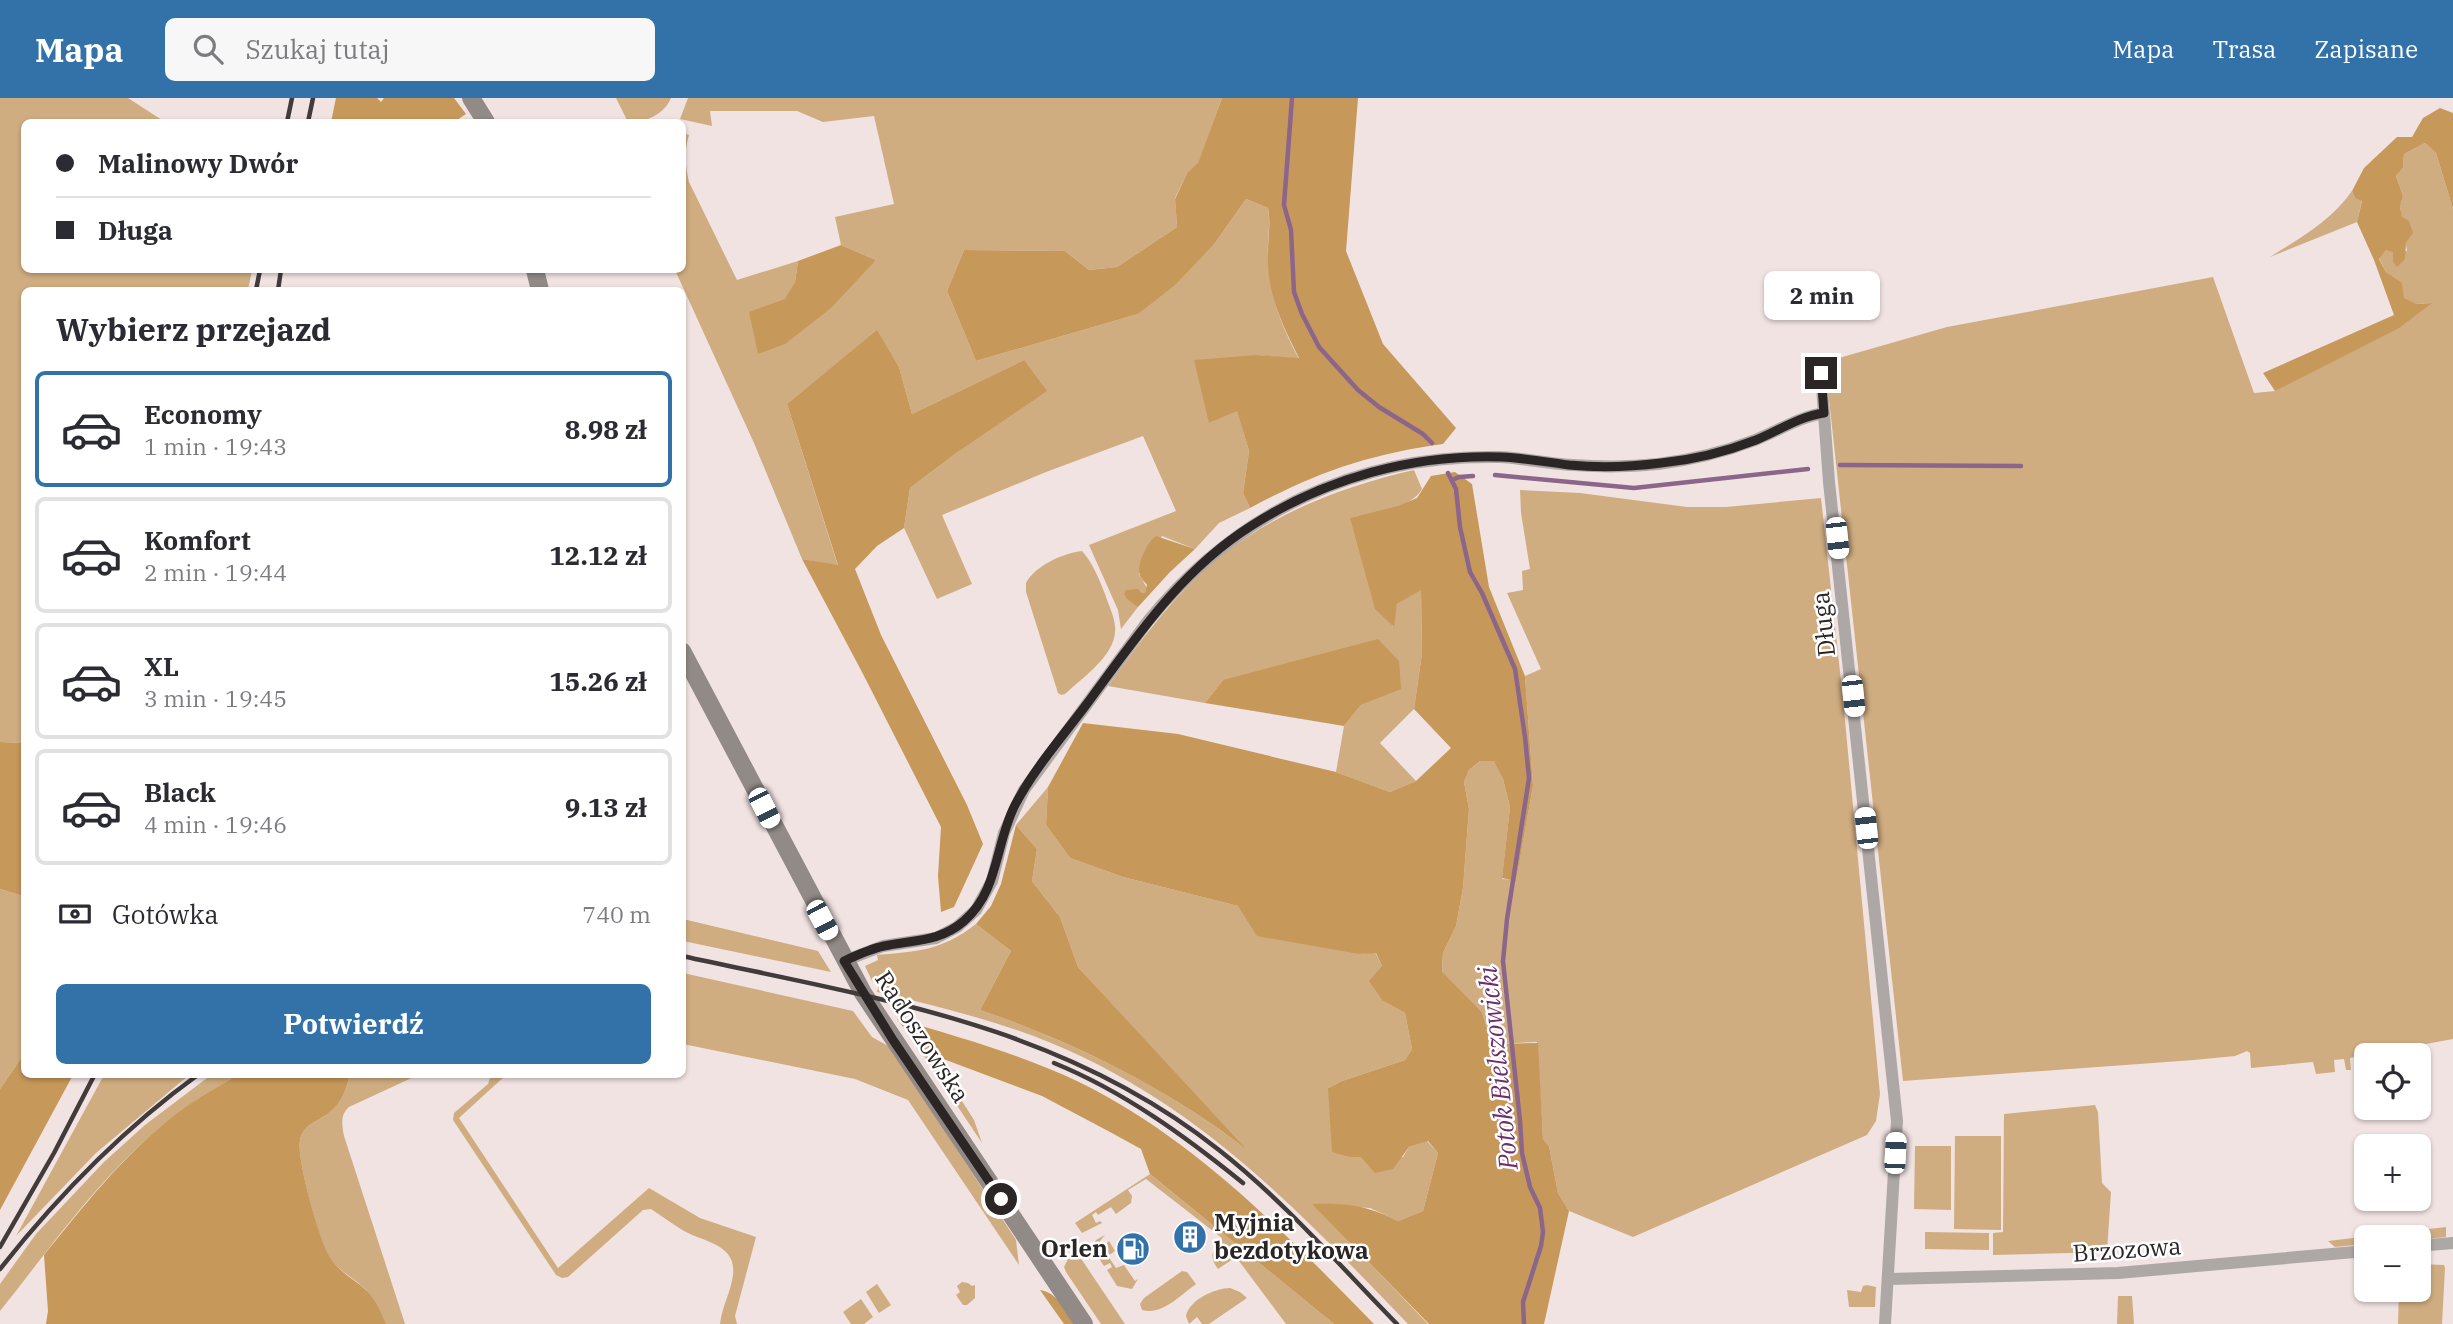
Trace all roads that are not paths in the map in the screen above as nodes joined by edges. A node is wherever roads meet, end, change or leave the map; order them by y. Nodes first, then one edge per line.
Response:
1 (471, 98) edge
2 (484, 119) edge
3 (1821, 373) dead end
4 (1824, 413) junction
5 (686, 659) edge
6 (844, 961) junction
7 (2453, 1243) edge
8 (2431, 1245) edge
9 (2354, 1252) edge
10 (1889, 1279) junction
11 (1084, 1324) edge
12 (1885, 1324) edge

1 - 2 street
3 - 4 street, Długa
4 - 6 street
4 - 10 street, Długa
5 - 6 street, Radoszowska
6 - 11 street, Radoszowska
7 - 8 street
9 - 10 street, Brzozowa
10 - 12 street

